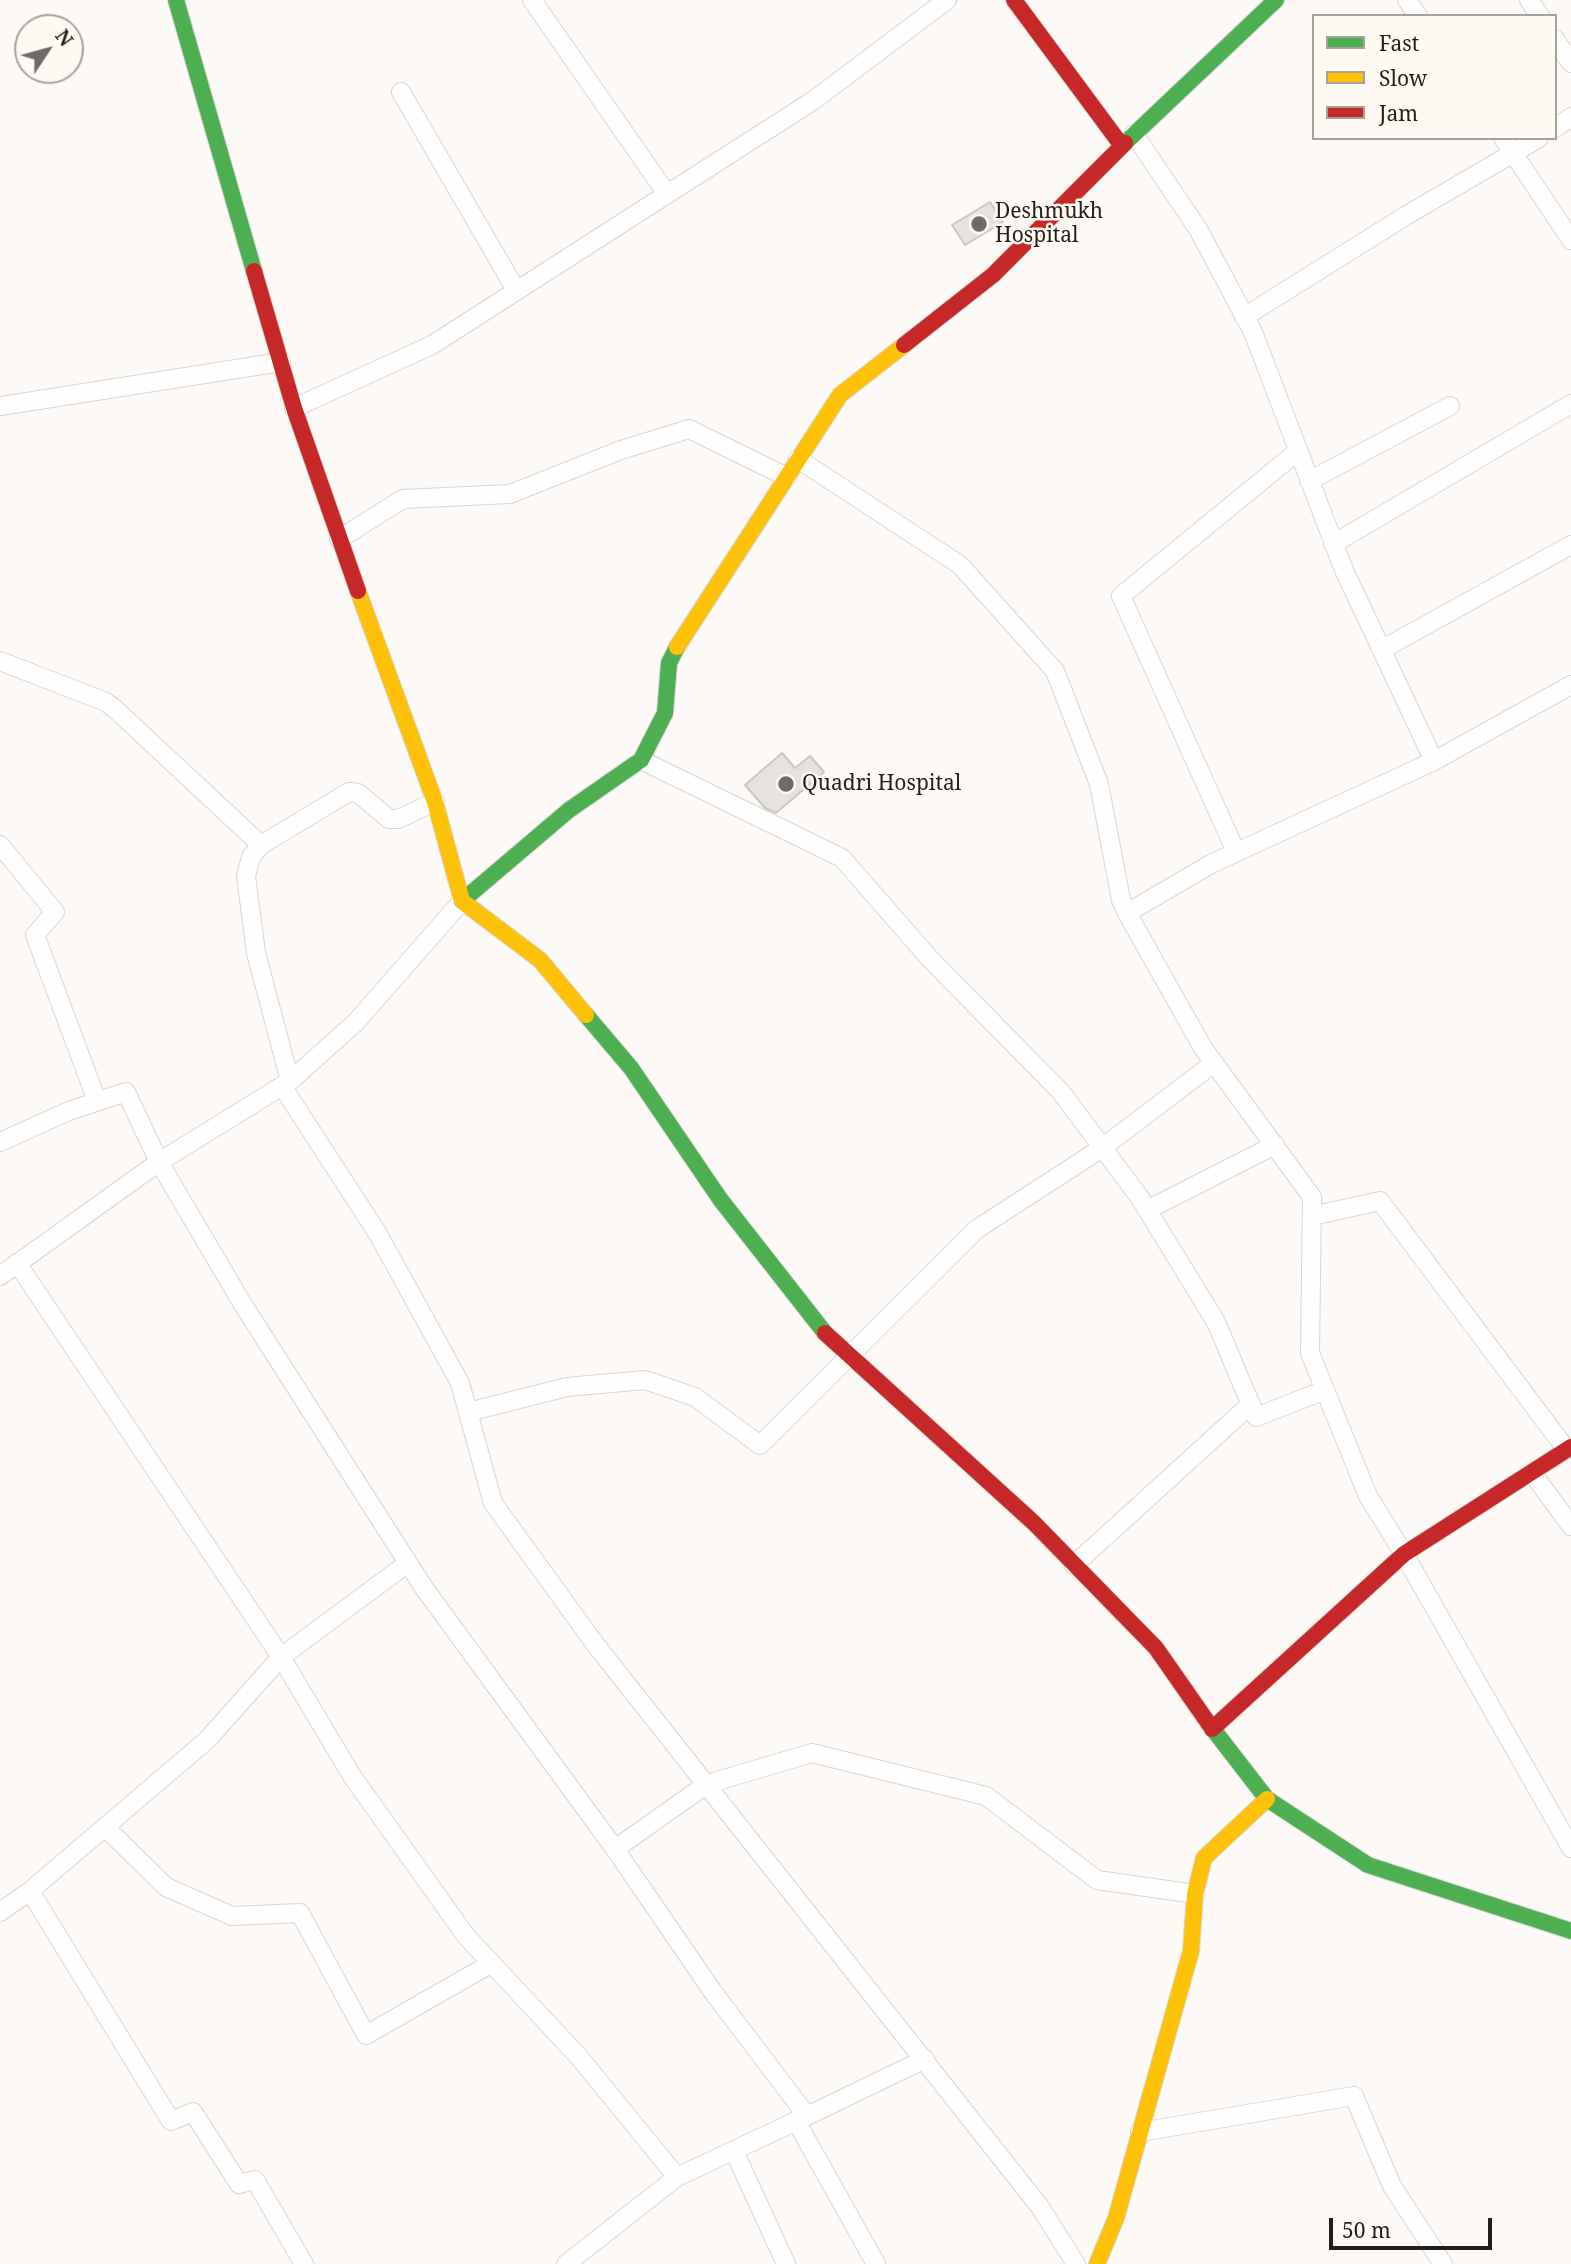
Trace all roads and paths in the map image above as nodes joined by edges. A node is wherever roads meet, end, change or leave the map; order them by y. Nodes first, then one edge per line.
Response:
1 (176, 0) edge
2 (532, 0) edge
3 (947, 0) edge
4 (1014, 0) edge
5 (1276, 0) edge
6 (1557, 42) edge
7 (1571, 63) edge
8 (401, 92) dead end
9 (1128, 140) junction
10 (1504, 140) edge
11 (1536, 140) edge
12 (1514, 155) junction
13 (667, 194) junction
14 (1571, 240) edge
15 (516, 290) junction
16 (1244, 317) junction
17 (281, 362) junction
18 (1571, 404) edge
19 (0, 406) edge
20 (1451, 406) dead end
21 (295, 408) junction
22 (1298, 451) junction
23 (798, 459) junction
24 (787, 477) junction
25 (1309, 481) junction
26 (339, 539) junction
27 (1334, 544) junction
28 (1571, 545) edge
29 (1381, 650) junction
30 (0, 661) edge
31 (1571, 685) edge
32 (641, 760) junction
33 (1434, 761) junction
34 (435, 802) junction
35 (0, 845) edge
36 (261, 845) junction
37 (1236, 852) junction
38 (462, 901) junction
39 (1127, 913) junction
40 (1214, 1063) junction
41 (286, 1083) junction
42 (97, 1101) junction
43 (0, 1142) edge
44 (1275, 1145) junction
45 (1102, 1147) junction
46 (159, 1162) junction
47 (1147, 1210) junction
48 (1312, 1216) junction
49 (17, 1263) junction
50 (0, 1276) edge
51 (848, 1354) junction
52 (1325, 1390) junction
53 (1251, 1404) junction
54 (468, 1412) junction
55 (1569, 1448) edge
56 (1533, 1474) junction
57 (1571, 1526) edge
58 (1404, 1554) junction
59 (408, 1563) junction
60 (1074, 1565) junction
61 (281, 1657) junction
62 (1212, 1729) junction
63 (707, 1784) junction
64 (1268, 1799) junction
65 (105, 1827) junction
66 (1571, 1848) edge
67 (615, 1849) junction
68 (30, 1891) junction
69 (1195, 1894) junction
70 (0, 1912) edge
71 (1571, 1931) edge
72 (492, 1963) junction
73 (925, 2059) junction
74 (802, 2119) junction
75 (1140, 2132) junction
76 (734, 2151) junction
77 (677, 2177) junction
78 (304, 2264) edge
79 (566, 2264) edge
80 (786, 2264) edge
81 (876, 2264) edge
82 (1076, 2264) edge
83 (1097, 2264) edge
84 (1443, 2264) edge

1 - 17 main road
2 - 13 street
3 - 13 street
4 - 9 main road
5 - 9 main road
6 - 7 street
8 - 15 street
9 - 16 street
9 - 23 main road
10 - 12 street
11 - 12 street
12 - 14 street
12 - 16 street
13 - 15 street
15 - 21 street
16 - 22 street
17 - 19 street
17 - 21 main road
18 - 27 street
20 - 25 street
21 - 26 main road
22 - 25 street
22 - 37 street
23 - 24 main road
23 - 39 street
24 - 26 street
24 - 32 main road
25 - 27 street
26 - 34 main road
27 - 29 street
28 - 29 street
29 - 33 street
30 - 36 street
31 - 33 street
32 - 38 main road
32 - 45 street
33 - 37 street
34 - 36 street
34 - 38 main road
35 - 42 street
36 - 41 street
37 - 39 street
38 - 41 street
38 - 51 main road
39 - 40 street
40 - 44 street
40 - 45 street
41 - 46 street
41 - 54 street
42 - 43 street
42 - 46 street
44 - 47 street
44 - 48 street
45 - 47 street
45 - 51 street
46 - 49 street
46 - 59 street
47 - 53 street
48 - 52 street
48 - 55 street
49 - 50 street
49 - 61 street
51 - 54 street
51 - 60 main road
52 - 53 street
52 - 58 street
53 - 60 street
54 - 63 street
55 - 56 main road
56 - 57 street
56 - 58 main road
58 - 62 main road
58 - 66 street
59 - 61 street
59 - 67 street
60 - 62 main road
61 - 65 street
61 - 72 street
62 - 64 main road
63 - 67 street
63 - 69 street
63 - 73 street
64 - 69 main road
64 - 71 main road
65 - 68 street
65 - 72 street
67 - 74 street
68 - 70 street
68 - 78 street
69 - 75 main road
72 - 77 street
73 - 74 street
73 - 82 street
74 - 76 street
74 - 81 street
75 - 83 main road
75 - 84 street
76 - 77 street
76 - 80 street
77 - 79 street

